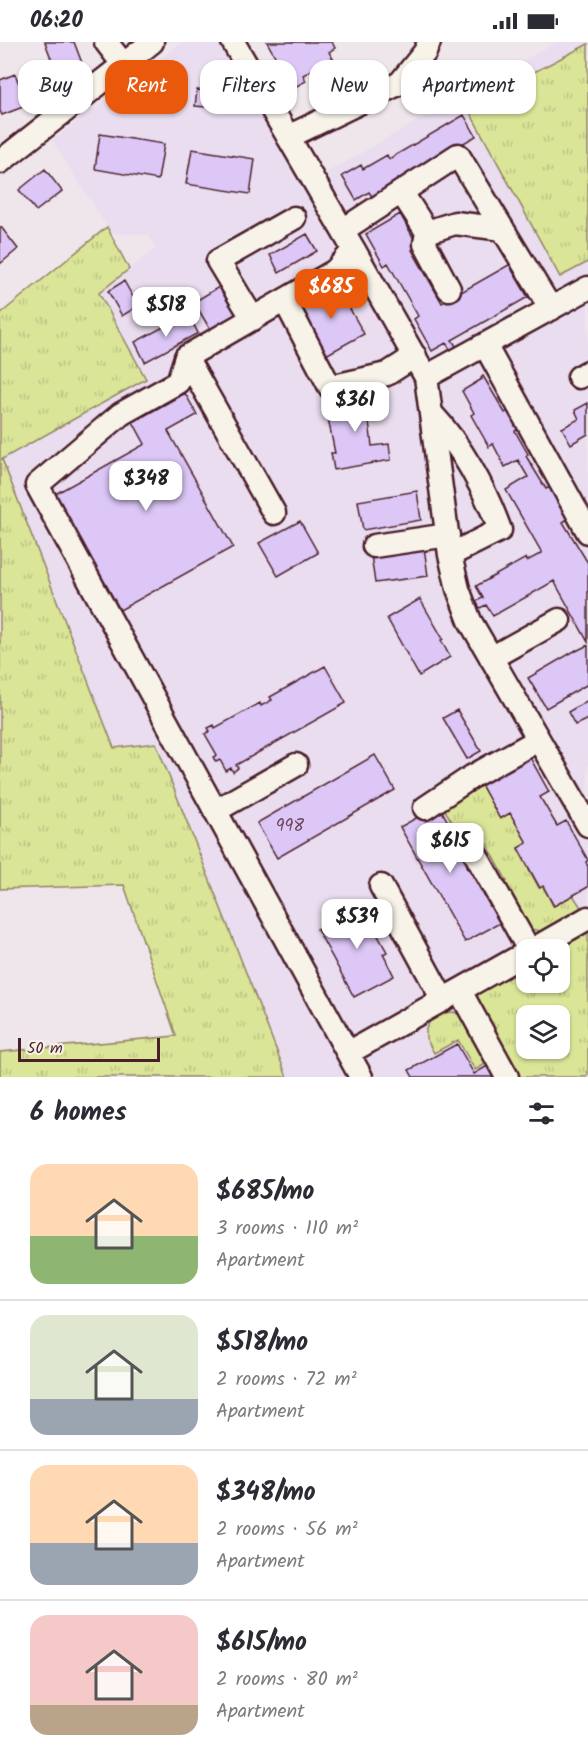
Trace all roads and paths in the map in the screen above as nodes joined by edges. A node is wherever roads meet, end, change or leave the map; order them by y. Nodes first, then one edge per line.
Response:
1 (106, 42) edge
2 (152, 42) edge
3 (233, 42) edge
4 (429, 42) edge
5 (120, 60) edge
6 (128, 60) edge
7 (105, 78) edge
8 (288, 138) junction
9 (0, 162) edge
10 (402, 193) junction
11 (294, 218) dead end
12 (502, 229) junction
13 (343, 230) junction
14 (427, 232) junction
15 (354, 250) junction
16 (588, 288) edge
17 (449, 289) dead end
18 (285, 301) junction
19 (551, 309) junction
20 (253, 320) junction
21 (485, 345) junction
22 (415, 356) junction
23 (186, 357) junction
24 (426, 377) junction
25 (431, 413) junction
26 (274, 513) dead end
27 (588, 532) edge
28 (449, 545) junction
29 (374, 546) dead end
30 (559, 620) dead end
31 (491, 658) junction
32 (538, 740) junction
33 (297, 765) dead end
34 (425, 808) dead end
35 (214, 811) junction
36 (588, 825) edge
37 (476, 855) dead end
38 (381, 886) dead end
39 (588, 918) edge
40 (522, 939) edge
41 (550, 939) edge
42 (516, 958) edge
43 (452, 995) junction
44 (348, 1053) junction
45 (361, 1077) edge
46 (507, 1077) edge

1 - 5 street
2 - 6 street
3 - 8 street
4 - 8 street
7 - 9 street
8 - 13 street
10 - 12 street
10 - 13 street
10 - 14 street
11 - 20 street
12 - 14 street
12 - 19 street
13 - 15 street
14 - 17 street
15 - 18 street
15 - 22 street
16 - 19 street
18 - 20 street
18 - 22 street
19 - 21 street
20 - 23 street
21 - 24 street
21 - 27 street
22 - 24 street
23 - 26 street
23 - 35 street
24 - 25 street
25 - 28 street
25 - 28 street
28 - 29 street
28 - 31 street
30 - 31 street
31 - 32 street
32 - 34 street
32 - 36 street
33 - 35 street
35 - 44 street
37 - 40 street
38 - 43 street
39 - 41 street
42 - 43 street
43 - 44 street
43 - 46 street
44 - 45 street

